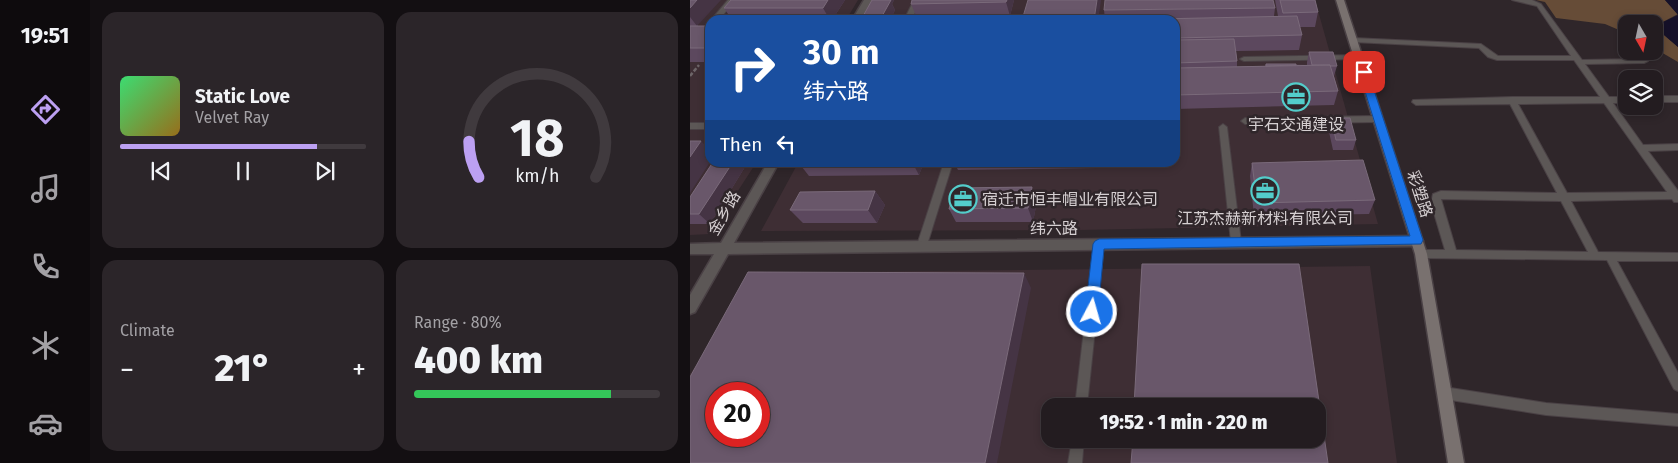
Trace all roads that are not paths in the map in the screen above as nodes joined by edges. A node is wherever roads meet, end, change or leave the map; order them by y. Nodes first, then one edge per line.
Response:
1 (732, 0) edge
2 (868, 0) edge
3 (917, 0) edge
4 (1340, 0) edge
5 (1515, 0) edge
6 (1532, 1) edge
7 (719, 15) edge
8 (860, 15) edge
9 (910, 15) edge
10 (1353, 40) junction
11 (1359, 57) junction
12 (1244, 59) dead end
13 (1579, 60) junction
14 (1644, 61) dead end
15 (1678, 99) edge
16 (1512, 100) junction
17 (1607, 100) junction
18 (1618, 100) edge
19 (1663, 100) edge
20 (1416, 102) dead end
21 (1378, 119) junction
22 (1245, 121) dead end
23 (690, 126) edge
24 (705, 126) edge
25 (1223, 128) dead end
26 (1678, 147) edge
27 (1641, 148) junction
28 (771, 167) edge
29 (947, 167) edge
30 (1564, 197) junction
31 (1677, 197) edge
32 (1417, 240) junction
33 (1236, 242) junction
34 (1099, 244) junction
35 (922, 245) junction
36 (725, 247) junction
37 (690, 248) edge
38 (1421, 254) junction
39 (1452, 254) junction
40 (1596, 257) junction
41 (1610, 257) junction
42 (1678, 258) edge
43 (690, 308) edge
44 (1678, 384) edge
45 (1444, 393) junction
46 (1083, 398) edge
47 (1678, 420) edge
48 (1077, 448) edge
49 (1075, 463) edge
50 (1456, 463) edge

1 - 7 lane
2 - 8 street
3 - 9 lane
4 - 10 street, 彩塑路
5 - 6 lane
6 - 13 lane
10 - 11 street, 彩塑路
10 - 13 lane
11 - 12 lane
11 - 21 street, 彩塑路
13 - 14 lane
13 - 17 lane
15 - 19 lane
16 - 17 lane
16 - 20 lane
16 - 30 lane
17 - 18 lane
17 - 27 lane
21 - 22 lane
21 - 32 street, 彩塑路
23 - 24 lane
25 - 33 lane
26 - 27 lane
27 - 31 lane
28 - 36 street, 金乡路
29 - 35 lane
30 - 31 lane
30 - 39 lane
30 - 40 lane
32 - 33 street, 纬六路
32 - 38 street, 彩塑路
33 - 34 street, 纬六路
34 - 35 street, 纬六路
34 - 46 lane
35 - 36 street, 纬六路
36 - 37 street, 纬六路
36 - 43 street, 金乡路
38 - 39 lane
38 - 45 street, 彩塑路
39 - 40 lane
40 - 41 lane
41 - 42 lane
41 - 44 lane
45 - 47 lane
45 - 50 street, 彩塑路
48 - 49 lane

